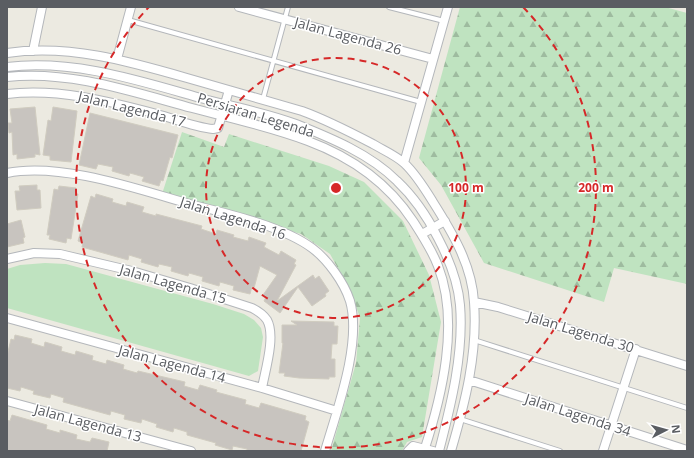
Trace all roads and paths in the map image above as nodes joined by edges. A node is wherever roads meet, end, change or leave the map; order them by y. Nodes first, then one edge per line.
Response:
1 (42, 7) edge
2 (131, 7) edge
3 (239, 7) edge
4 (288, 7) edge
5 (389, 7) edge
6 (448, 7) edge
7 (285, 19) junction
8 (128, 20) junction
9 (444, 21) junction
10 (33, 51) junction
11 (7, 54) edge
12 (117, 59) junction
13 (433, 60) junction
14 (274, 61) junction
15 (7, 67) edge
16 (7, 77) edge
17 (229, 90) junction
18 (7, 94) edge
19 (263, 99) junction
20 (421, 102) junction
21 (225, 104) junction
22 (222, 116) junction
23 (404, 163) junction
24 (7, 173) edge
25 (445, 221) junction
26 (433, 228) junction
27 (422, 234) junction
28 (7, 259) edge
29 (474, 302) junction
30 (7, 318) edge
31 (474, 340) junction
32 (636, 349) junction
33 (687, 366) edge
34 (469, 380) junction
35 (262, 388) junction
36 (623, 388) junction
37 (7, 401) edge
38 (687, 408) edge
39 (337, 411) junction
40 (460, 419) junction
41 (611, 426) junction
42 (424, 450) edge
43 (687, 450) edge
44 (191, 451) edge
45 (325, 451) edge
46 (408, 451) edge
47 (433, 451) edge
48 (438, 451) edge
49 (451, 451) edge
50 (560, 451) edge
51 (603, 451) edge

1 - 10 street
2 - 8 street
3 - 7 street, Jalan Lagenda 26
4 - 7 lane
5 - 9 lane
6 - 9 street
7 - 13 street, Jalan Lagenda 26
7 - 14 lane
8 - 12 street
8 - 14 lane
9 - 13 street
10 - 11 street
10 - 12 street
12 - 17 street
13 - 20 street
14 - 19 lane
14 - 20 lane
15 - 21 street, Persiaran Legenda
16 - 22 street, Persiaran Legenda
17 - 19 street
17 - 21 street, Jalan Lagenda 17
18 - 22 street, Jalan Lagenda 17
19 - 23 street
20 - 23 street
21 - 22 street, Jalan Lagenda 17
21 - 26 street, Persiaran Legenda
22 - 27 street, Persiaran Legenda
23 - 25 street
24 - 39 street, Jalan Lagenda 16
25 - 26 street
25 - 29 street
26 - 27 street
26 - 48 street, Persiaran Legenda
27 - 42 street, Persiaran Legenda
28 - 35 street, Jalan Lagenda 15
29 - 31 street
29 - 32 street, Jalan Lagenda 30
30 - 35 street, Jalan Lagenda 14
31 - 34 street
31 - 36 lane
32 - 33 street, Jalan Lagenda 30
32 - 36 street
34 - 40 street
34 - 41 street, Jalan Lagenda 34
35 - 39 street, Jalan Lagenda 14
36 - 38 lane
36 - 41 street
37 - 44 street, Jalan Lagenda 13
39 - 45 street, Jalan Lagenda 16
40 - 49 street
40 - 50 lane
41 - 43 street, Jalan Lagenda 34
41 - 51 street
42 - 46 street
42 - 47 street

